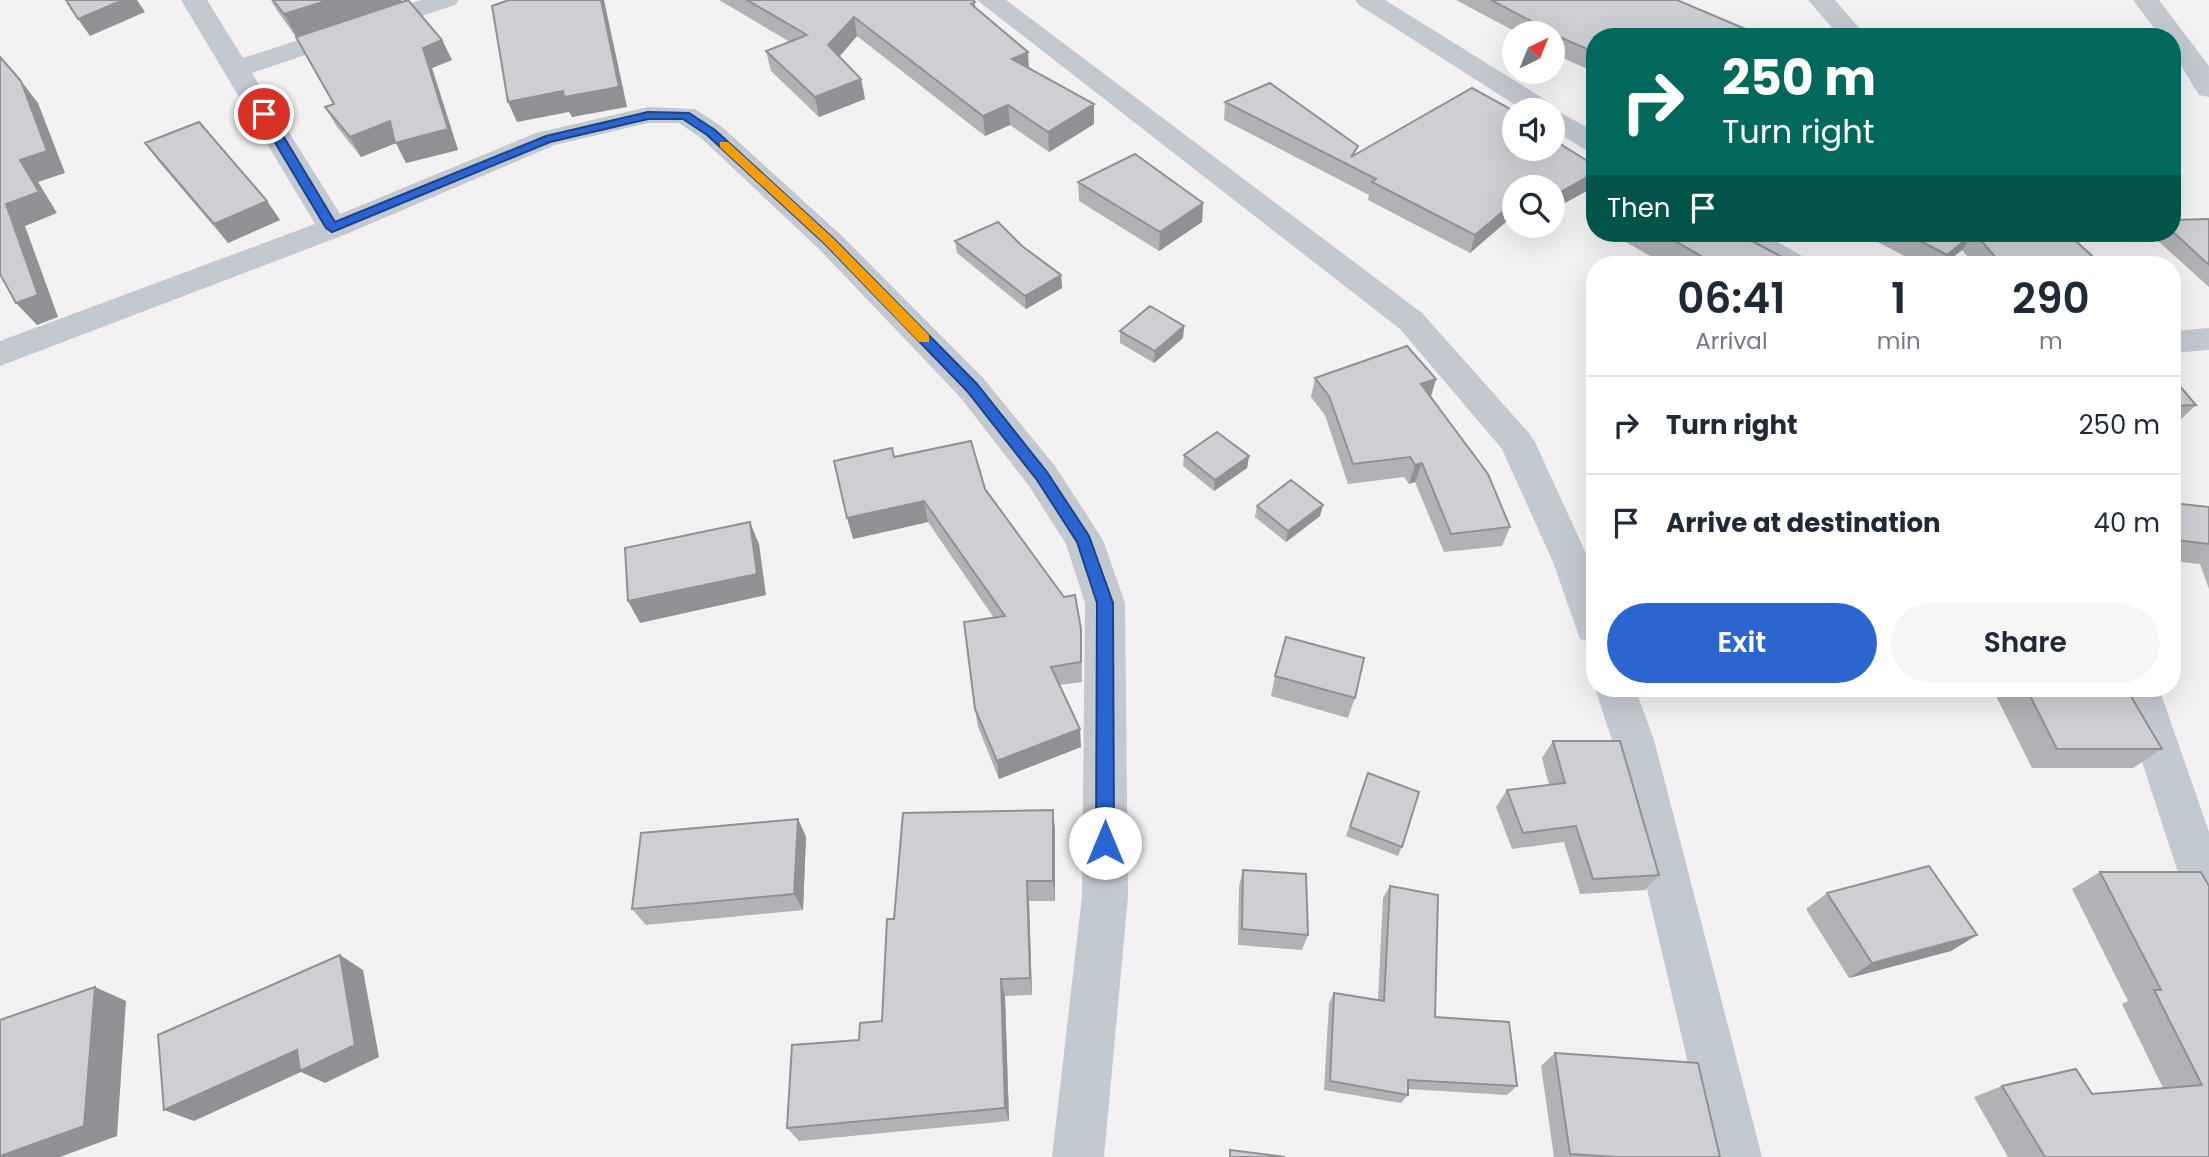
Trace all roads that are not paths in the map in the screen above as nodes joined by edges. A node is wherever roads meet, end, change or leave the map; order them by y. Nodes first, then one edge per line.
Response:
1 (194, 0) edge
2 (446, 0) edge
3 (990, 0) edge
4 (1368, 0) edge
5 (1821, 0) edge
6 (2146, 0) edge
7 (1846, 28) edge
8 (2168, 28) edge
9 (2181, 45) edge
10 (236, 69) junction
11 (2209, 89) edge
12 (1523, 98) edge
13 (1565, 125) edge
14 (1586, 138) edge
15 (332, 228) junction
16 (1755, 242) edge
17 (1779, 256) edge
18 (2209, 339) edge
19 (2181, 341) edge
20 (0, 354) edge
21 (1586, 603) edge
22 (1618, 697) edge
23 (2141, 697) edge
24 (2209, 897) edge
25 (1078, 1157) edge
26 (1736, 1157) edge

1 - 10 street
2 - 10 street
3 - 21 street
4 - 12 street
5 - 7 street
6 - 8 street
9 - 11 street
10 - 15 street
13 - 14 street
15 - 20 street
15 - 25 street
16 - 17 street
18 - 19 street
22 - 26 street
23 - 24 street

